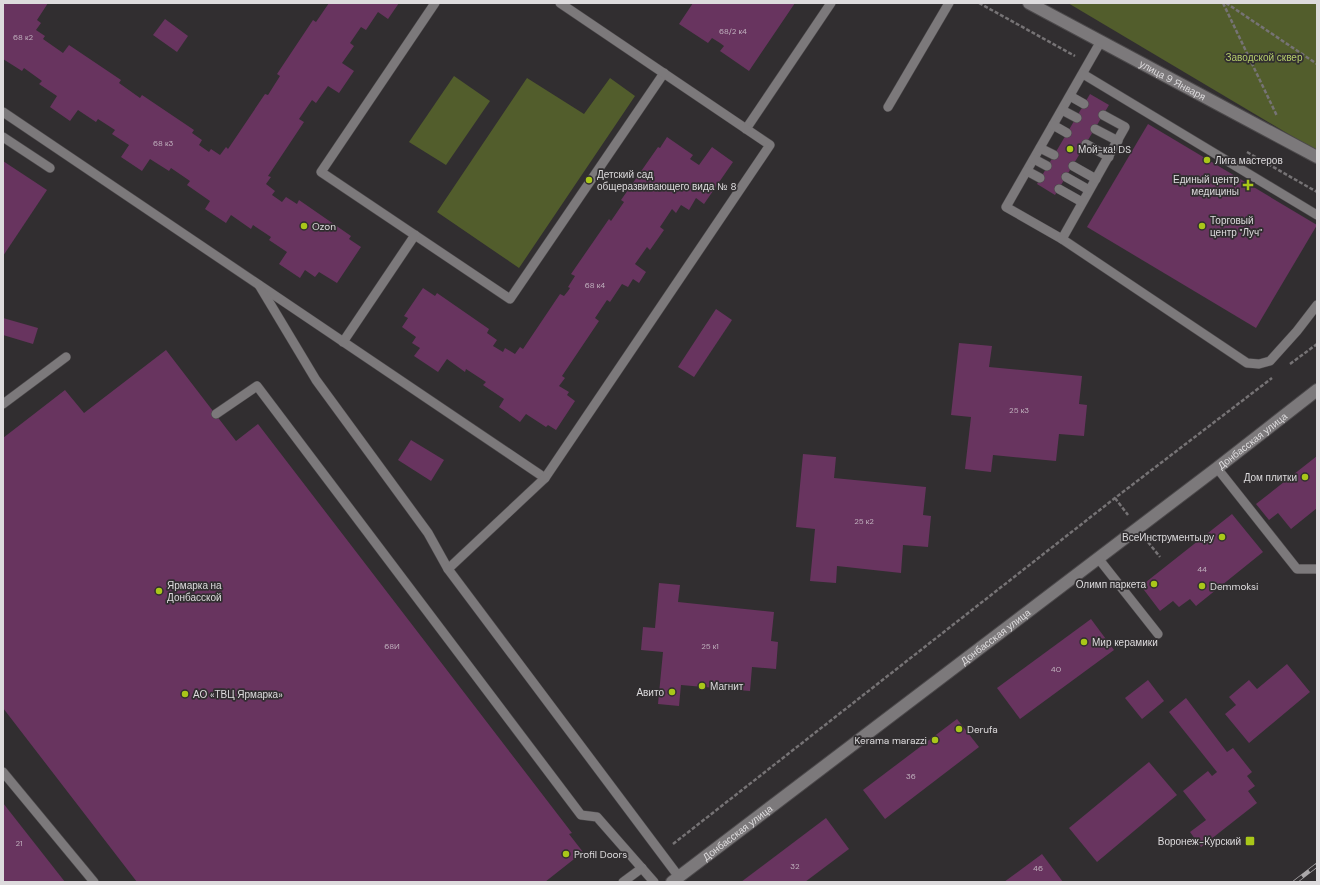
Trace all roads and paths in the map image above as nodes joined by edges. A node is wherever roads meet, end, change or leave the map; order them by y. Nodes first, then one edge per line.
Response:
1 (435, 3) edge
2 (560, 3) edge
3 (831, 3) edge
4 (949, 3) edge
5 (1029, 3) edge
6 (1048, 3) edge
7 (1222, 3) edge
8 (1226, 3) edge
9 (1054, 16) junction
10 (1102, 41) junction
11 (1317, 64) edge
12 (664, 73) junction
13 (1083, 74) junction
14 (1070, 96) junction
15 (1084, 104) dead end
16 (888, 107) dead end
17 (1062, 110) junction
18 (3, 112) edge
19 (1103, 115) dead end
20 (1076, 118) dead end
21 (1278, 118) dead end
22 (1053, 125) junction
23 (746, 129) junction
24 (1095, 129) dead end
25 (1067, 133) dead end
26 (3, 137) edge
27 (1118, 141) junction
28 (1086, 144) dead end
29 (1040, 148) junction
30 (1054, 155) dead end
31 (1317, 156) edge
32 (1109, 157) junction
33 (1034, 159) junction
34 (1047, 166) dead end
35 (1073, 166) dead end
36 (50, 168) dead end
37 (1027, 171) junction
38 (1066, 177) dead end
39 (1040, 178) dead end
40 (1096, 179) junction
41 (1059, 189) dead end
42 (1089, 190) junction
43 (1082, 202) junction
44 (1317, 215) edge
45 (415, 235) junction
46 (1062, 239) junction
47 (259, 285) junction
48 (1317, 305) edge
49 (343, 342) junction
50 (1317, 344) edge
51 (66, 357) dead end
52 (1285, 368) dead end
53 (1273, 377) dead end
54 (1317, 390) edge
55 (3, 404) edge
56 (216, 414) dead end
57 (1217, 468) junction
58 (545, 478) junction
59 (1098, 558) junction
60 (448, 569) junction
61 (1317, 569) edge
62 (1158, 634) dead end
63 (3, 772) edge
64 (662, 853) junction
65 (642, 868) junction
66 (676, 879) edge
67 (94, 882) edge
68 (623, 882) edge
69 (654, 882) edge

1 - 45 lane
2 - 12 lane
3 - 23 lane
4 - 16 lane
5 - 9 street, улица 9 Января
6 - 9 street
7 - 21 path
8 - 11 path
9 - 10 street, улица 9 Января
10 - 13 lane
10 - 31 street, улица 9 Января
12 - 23 lane
12 - 45 lane
13 - 14 lane
13 - 44 lane
14 - 15 lane
14 - 17 lane
17 - 20 lane
17 - 22 lane
18 - 47 lane
19 - 27 lane
22 - 25 lane
22 - 29 lane
23 - 58 lane
24 - 27 lane
26 - 36 lane
27 - 32 lane
28 - 32 lane
29 - 30 lane
29 - 33 lane
32 - 40 lane
33 - 34 lane
33 - 37 lane
35 - 40 lane
37 - 39 lane
37 - 46 lane
38 - 42 lane
40 - 42 lane
41 - 43 lane
42 - 43 lane
43 - 46 lane
45 - 49 lane
46 - 48 lane
47 - 49 lane
47 - 60 lane
49 - 58 lane
50 - 52 path
51 - 55 lane
53 - 64 path
54 - 57 street, Донбасская улица
56 - 65 lane
57 - 59 street, Донбасская улица
57 - 61 lane
58 - 60 lane
59 - 62 lane
59 - 66 street, Донбасская улица
60 - 64 lane
63 - 67 lane
64 - 66 lane
65 - 68 lane
65 - 69 lane

